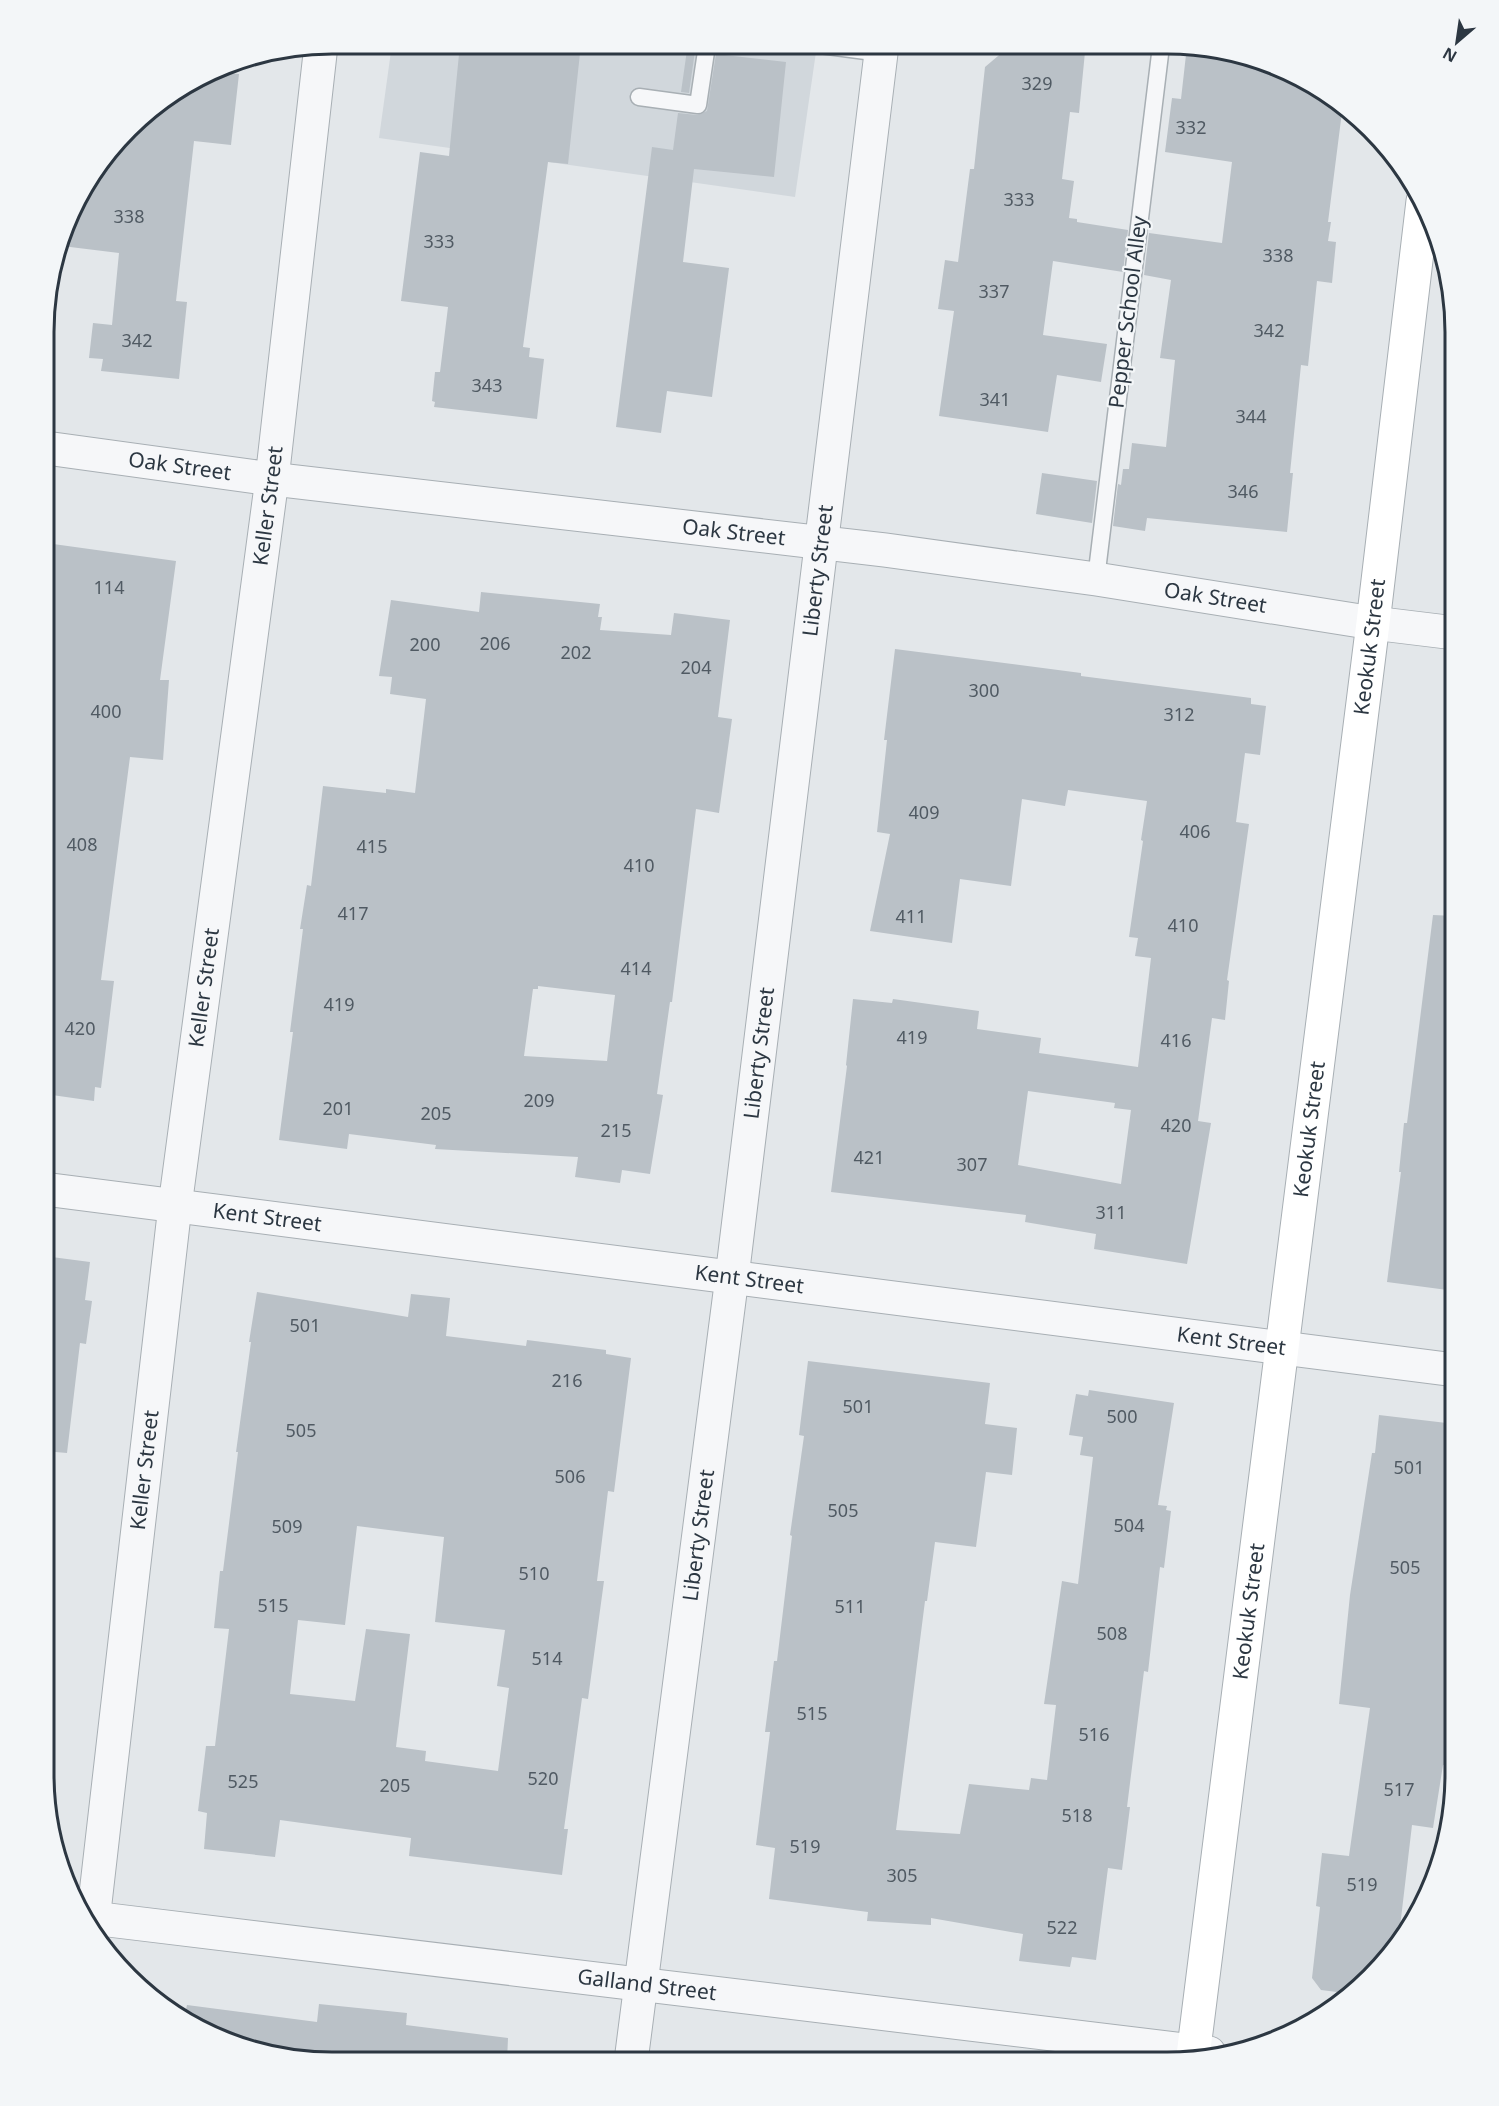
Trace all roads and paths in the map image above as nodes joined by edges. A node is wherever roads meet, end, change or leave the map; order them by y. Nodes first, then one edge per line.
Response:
1 (706, 54) edge
2 (880, 54) edge
3 (1160, 54) edge
4 (320, 55) edge
5 (639, 97) dead end
6 (1421, 219) edge
7 (54, 449) edge
8 (272, 479) junction
9 (821, 542) junction
10 (1096, 579) junction
11 (1373, 623) junction
12 (1445, 632) edge
13 (54, 1190) edge
14 (175, 1206) junction
15 (732, 1278) junction
16 (1283, 1349) junction
17 (1445, 1369) edge
18 (90, 1912) edge
19 (98, 1923) edge
20 (640, 1985) junction
21 (1199, 2050) edge
22 (1183, 2051) edge
23 (632, 2052) edge

1 - 5 lane
2 - 9 street, Liberty Street
3 - 10 lane, Pepper School Alley
4 - 8 street, Keller Street
6 - 11 street, Keokuk Street
7 - 8 street, Oak Street
8 - 9 street, Oak Street
8 - 14 street, Keller Street
9 - 10 street, Oak Street
9 - 15 street, Liberty Street
10 - 11 street, Oak Street
11 - 12 street, Oak Street
11 - 16 street, Keokuk Street
13 - 14 street, Kent Street
14 - 15 street, Kent Street
14 - 18 street, Keller Street
15 - 16 street, Kent Street
15 - 20 street, Liberty Street
16 - 17 street, Kent Street
16 - 21 street, Keokuk Street
19 - 20 street, Galland Street
20 - 22 street, Galland Street
20 - 23 street, Liberty Street

